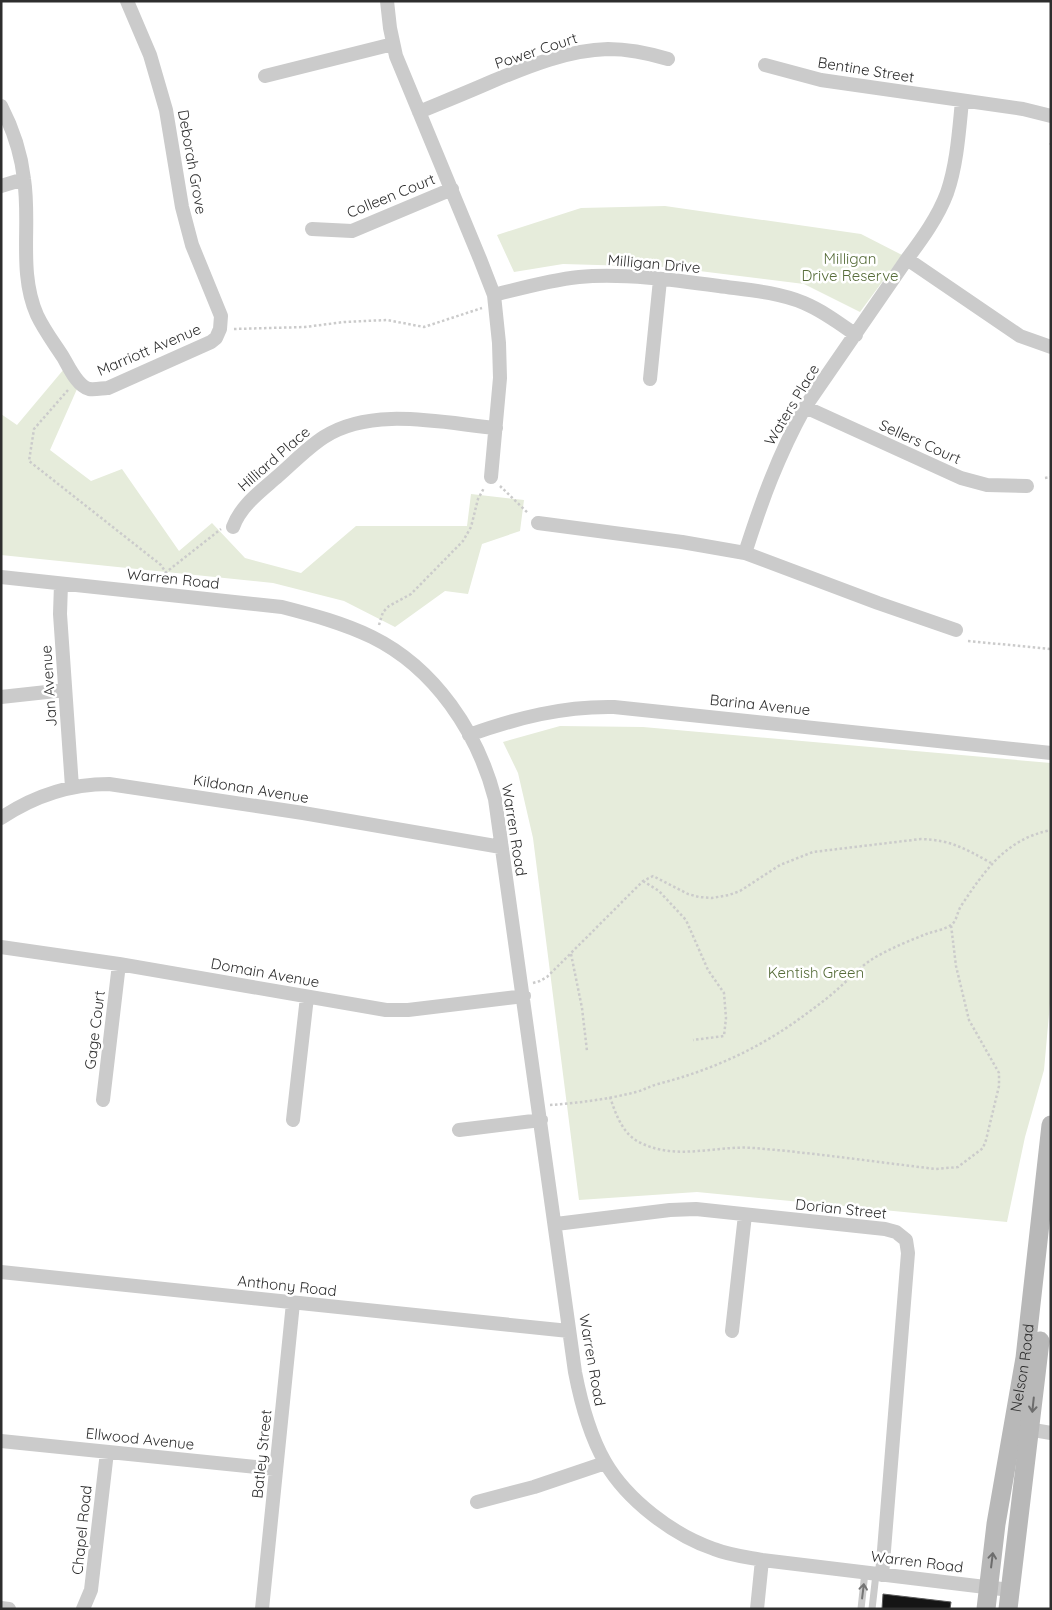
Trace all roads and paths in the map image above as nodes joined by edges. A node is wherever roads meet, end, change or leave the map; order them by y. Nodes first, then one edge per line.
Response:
1 (127, 1) edge
2 (388, 1) edge
3 (392, 44) junction
4 (668, 59) dead end
5 (765, 65) dead end
6 (265, 76) dead end
7 (962, 101) junction
8 (1, 106) edge
9 (418, 112) junction
10 (1051, 116) edge
11 (24, 180) junction
12 (1, 186) edge
13 (452, 190) junction
14 (312, 229) dead end
15 (907, 259) junction
16 (660, 280) junction
17 (494, 299) junction
18 (220, 329) junction
19 (856, 335) junction
20 (1051, 347) edge
21 (77, 379) junction
22 (650, 379) dead end
23 (805, 407) junction
24 (496, 428) junction
25 (491, 477) junction
26 (1051, 477) edge
27 (1045, 478) dead end
28 (1027, 486) dead end
29 (538, 523) joint
30 (233, 526) joint
31 (745, 553) junction
32 (165, 573) junction
33 (1, 577) edge
34 (61, 584) junction
35 (180, 596) junction
36 (956, 630) dead end
37 (374, 638) junction
38 (968, 641) dead end
39 (1051, 650) edge
40 (65, 690) junction
41 (1, 697) edge
42 (470, 735) junction
43 (1051, 753) edge
44 (72, 787) junction
45 (1, 818) edge
46 (1051, 830) edge
47 (501, 847) junction
48 (991, 863) junction
49 (643, 881) junction
50 (951, 926) junction
51 (1, 947) edge
52 (571, 954) junction
53 (119, 964) junction
54 (523, 990) junction
55 (307, 996) junction
56 (693, 1040) dead end
57 (587, 1051) dead end
58 (610, 1097) junction
59 (103, 1100) dead end
60 (539, 1106) junction
61 (293, 1120) dead end
62 (541, 1120) junction
63 (1051, 1125) edge
64 (459, 1130) dead end
65 (745, 1215) junction
66 (556, 1224) junction
67 (1051, 1235) edge
68 (1, 1272) edge
69 (293, 1303) junction
70 (569, 1331) junction
71 (732, 1331) dead end
72 (1022, 1428) junction
73 (1051, 1433) edge
74 (1, 1441) edge
75 (107, 1452) junction
76 (605, 1463) junction
77 (276, 1469) junction
78 (477, 1502) dead end
79 (762, 1560) junction
80 (874, 1574) junction
81 (989, 1587) junction
82 (1010, 1590) junction
83 (1, 1608) edge
84 (9, 1609) edge
85 (83, 1609) edge
86 (262, 1609) edge
87 (757, 1609) edge
88 (861, 1609) edge
89 (872, 1609) edge
90 (986, 1609) edge
91 (1008, 1609) edge

1 - 18 street, Deborah Grove
2 - 3 street
3 - 6 street
3 - 9 street
4 - 9 street, Power Court
5 - 7 street, Bentine Street
7 - 10 street, Bentine Street
7 - 15 street
8 - 11 street, Marriott Avenue
9 - 13 street
11 - 12 street
11 - 21 street, Marriott Avenue
13 - 14 street, Colleen Court
13 - 17 street
15 - 19 street
15 - 20 street
16 - 17 street, Milligan Drive
16 - 19 street, Milligan Drive
16 - 22 street
17 - 18 path
17 - 24 street
18 - 21 street, Marriott Avenue
19 - 23 street, Waters Place
21 - 32 path
23 - 28 street, Sellers Court
23 - 31 street, Waters Place
24 - 25 street
24 - 30 street, Hilliard Place
25 - 29 path
25 - 37 path
26 - 27 path
29 - 31 street
30 - 32 path
31 - 36 street
32 - 35 path
33 - 34 street, Warren Road
34 - 35 street, Warren Road
34 - 40 street, Jan Avenue
35 - 37 street, Warren Road
37 - 42 street, Warren Road
38 - 39 path
40 - 41 street
40 - 44 street, Jan Avenue
42 - 43 street, Barina Avenue
42 - 47 street, Warren Road
44 - 45 street, Kildonan Avenue
44 - 47 street, Kildonan Avenue
46 - 48 path
47 - 54 street, Warren Road
48 - 49 path
48 - 50 path
49 - 52 path
49 - 56 path
50 - 58 path
50 - 58 path
51 - 53 street, Domain Avenue
52 - 54 path
52 - 57 path
53 - 55 street, Domain Avenue
53 - 59 street, Gage Court
54 - 55 street, Domain Avenue
54 - 60 street, Warren Road
55 - 61 street
58 - 60 path
60 - 62 street, Warren Road
62 - 64 street
62 - 66 street, Warren Road
63 - 72 main road, Nelson Road
65 - 66 street, Dorian Street
65 - 71 street
65 - 80 street, Dorian Street
66 - 70 street, Warren Road
67 -> 72 main road, Nelson Road
68 - 69 street, Anthony Road
69 - 70 street, Anthony Road
69 - 77 street, Batley Street
70 - 76 street, Warren Road
72 - 73 street
81 -> 72 main road, Nelson Road
72 - 82 main road, Nelson Road
74 - 75 street, Ellwood Avenue
75 - 77 street, Ellwood Avenue
75 - 85 street, Chapel Road
76 - 78 street
76 - 79 street, Warren Road
77 - 86 street, Batley Street
79 - 80 street, Warren Road
79 - 87 street
80 - 81 street, Warren Road
88 -> 80 lane
80 - 89 lane
81 - 82 street, Warren Road
81 - 90 main road, Nelson Road
82 - 91 main road, Nelson Road
83 - 84 street

